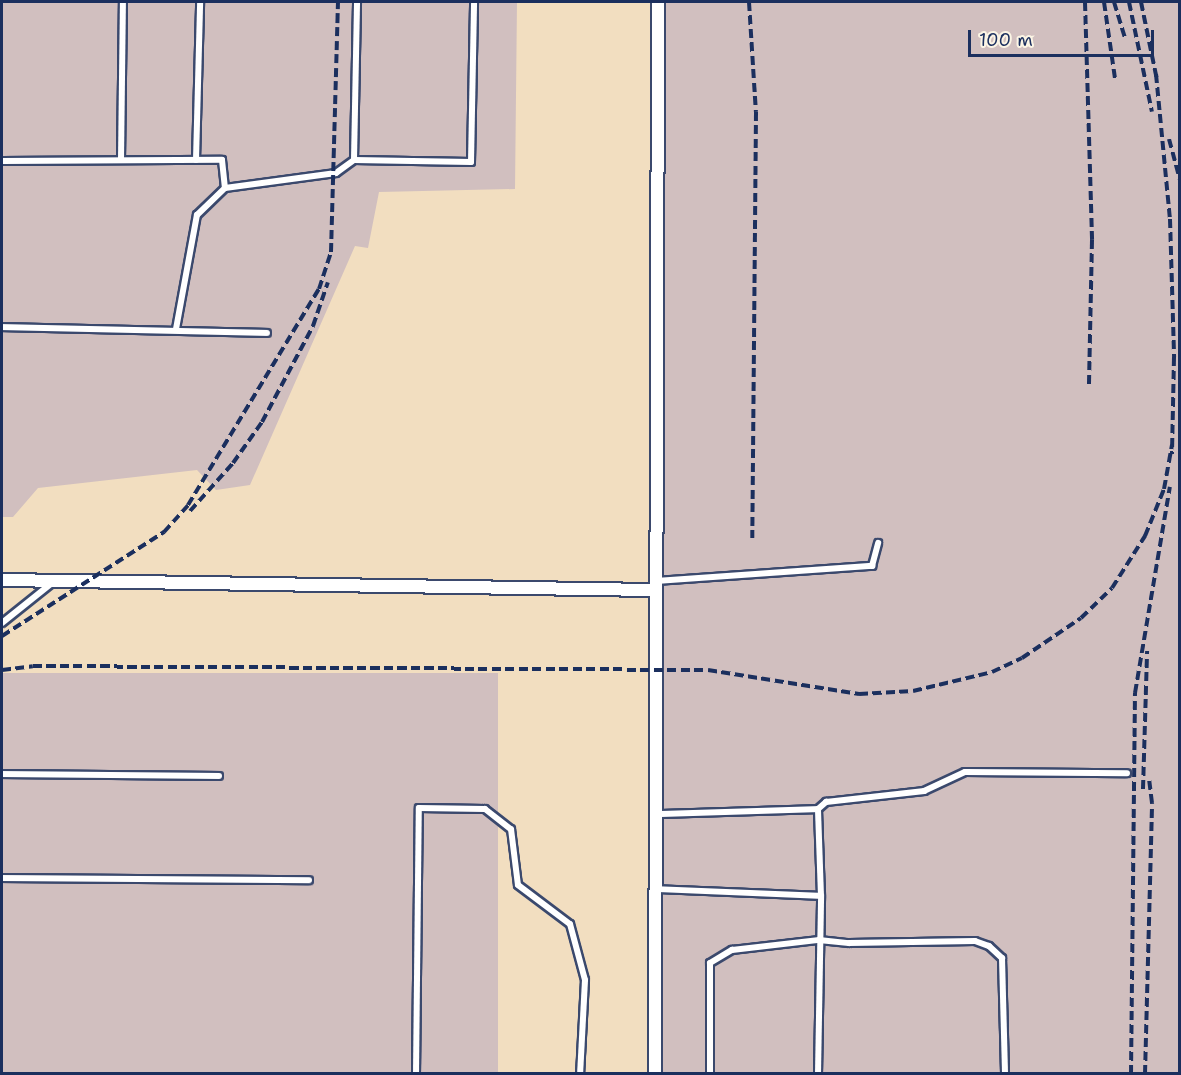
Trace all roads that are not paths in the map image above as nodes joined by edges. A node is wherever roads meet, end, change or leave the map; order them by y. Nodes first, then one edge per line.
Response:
1 (123, 2) edge
2 (200, 2) edge
3 (357, 2) edge
4 (474, 2) edge
5 (658, 2) edge
6 (2, 160) edge
7 (121, 160) junction
8 (196, 160) junction
9 (354, 160) junction
10 (225, 188) junction
11 (2, 327) edge
12 (176, 329) junction
13 (267, 333) dead end
14 (878, 543) dead end
15 (2, 580) edge
16 (55, 581) junction
17 (656, 585) junction
18 (2, 623) edge
19 (1126, 773) dead end
20 (2, 774) edge
21 (219, 776) dead end
22 (818, 809) junction
23 (655, 814) junction
24 (2, 878) edge
25 (309, 880) dead end
26 (655, 889) junction
27 (821, 896) junction
28 (819, 940) junction
29 (416, 1074) edge
30 (580, 1074) edge
31 (655, 1074) edge
32 (710, 1074) edge
33 (818, 1074) edge
34 (1005, 1074) edge

1 - 7 lane
2 - 8 lane
3 - 9 lane
4 - 9 lane
5 - 17 street
6 - 7 lane
7 - 8 lane
8 - 10 lane
9 - 10 lane
10 - 12 lane
11 - 12 lane
12 - 13 lane
14 - 17 lane
15 - 16 street
16 - 17 street
16 - 18 lane
17 - 23 street
19 - 22 lane
20 - 21 lane
22 - 23 lane
22 - 27 lane
23 - 26 street
24 - 25 lane
26 - 27 lane
26 - 31 street
27 - 28 lane
28 - 32 lane
28 - 33 lane
28 - 34 lane
29 - 30 lane

